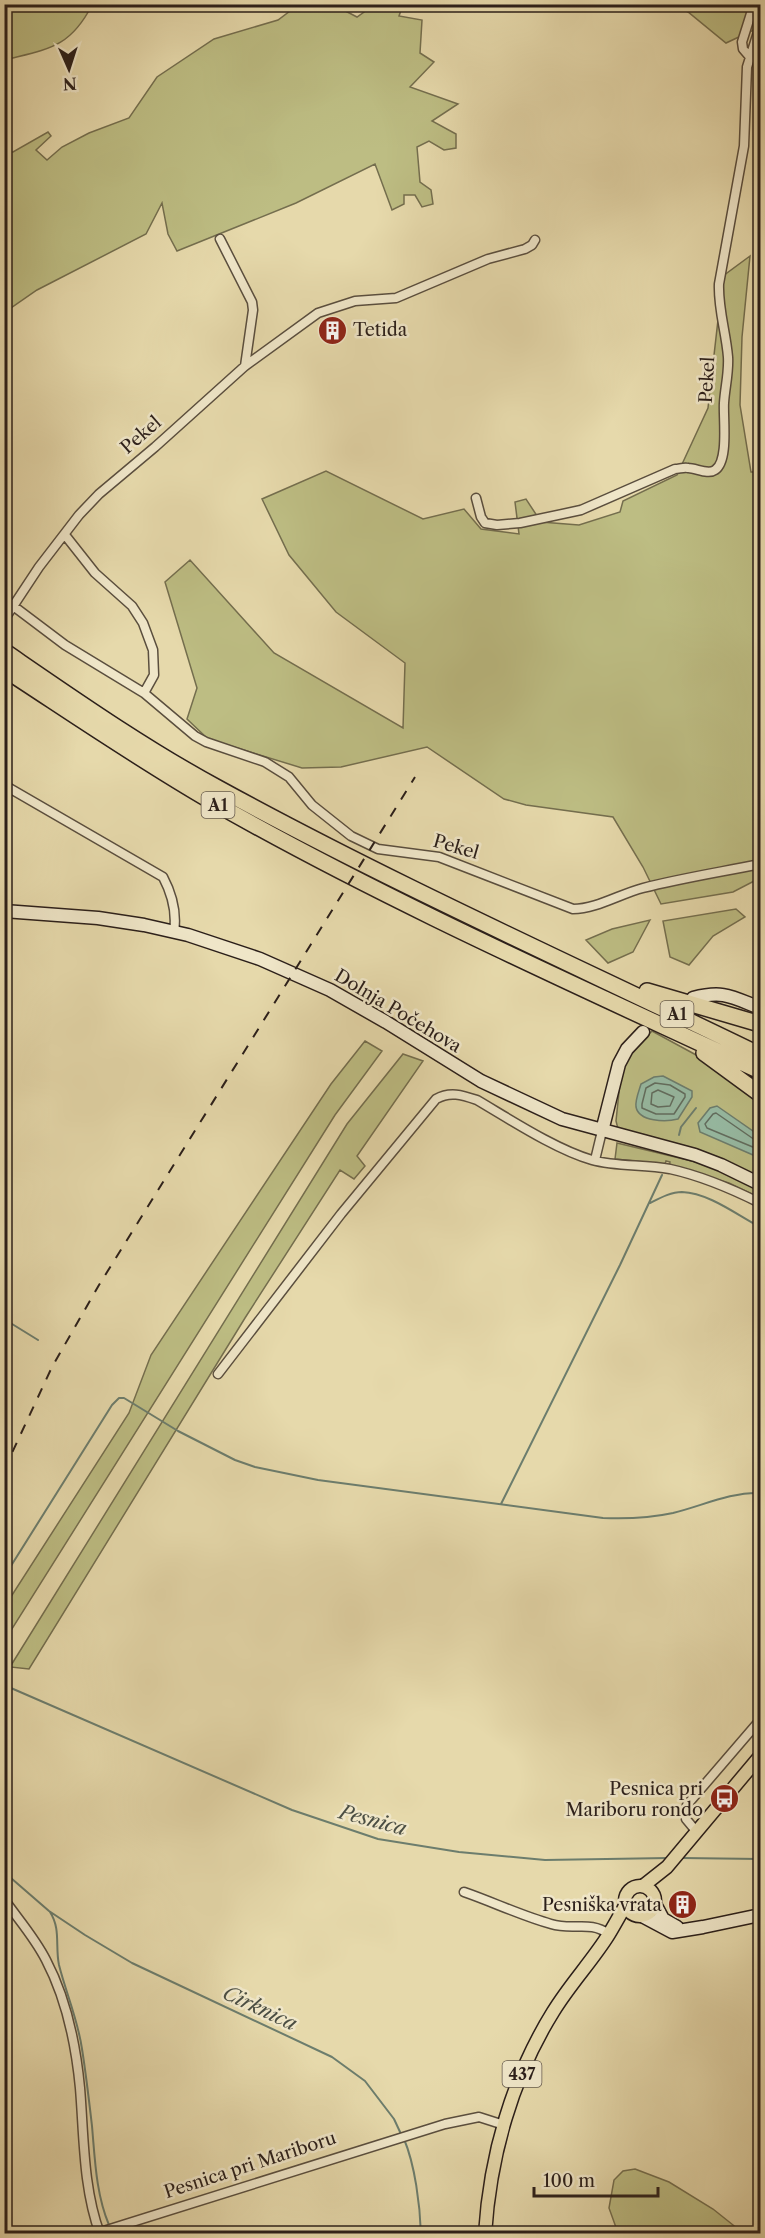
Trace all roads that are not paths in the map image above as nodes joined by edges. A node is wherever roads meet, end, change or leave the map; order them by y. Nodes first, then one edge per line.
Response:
1 (754, 4) edge
2 (760, 26) edge
3 (749, 56) junction
4 (220, 239) dead end
5 (535, 240) dead end
6 (245, 366) junction
7 (476, 498) dead end
8 (65, 535) junction
9 (4, 599) edge
10 (14, 606) junction
11 (6, 618) edge
12 (4, 651) edge
13 (4, 669) edge
14 (144, 693) junction
15 (4, 785) edge
16 (760, 864) edge
17 (4, 911) edge
18 (174, 932) junction
19 (593, 974) junction
20 (693, 998) dead end
21 (760, 1008) edge
22 (760, 1024) edge
23 (646, 1026) junction
24 (760, 1054) edge
25 (760, 1071) edge
26 (760, 1094) edge
27 (602, 1131) junction
28 (595, 1160) junction
29 (760, 1184) edge
30 (760, 1203) edge
31 (218, 1374) dead end
32 (760, 1720) edge
33 (760, 1756) edge
34 (693, 1834) junction
35 (667, 1866) junction
36 (644, 1886) junction
37 (464, 1892) dead end
38 (4, 1899) edge
39 (654, 1900) junction
40 (626, 1906) junction
41 (760, 1915) edge
42 (640, 1916) junction
43 (684, 1930) junction
44 (609, 1934) junction
45 (504, 2125) junction
46 (103, 2231) edge
47 (485, 2234) edge

1 - 3 street
2 - 3 street, Pekel
3 - 7 street, Pekel
4 - 6 street
5 - 6 street, Pekel
6 - 8 street, Pekel
8 - 10 street, Pekel
8 - 14 street
9 - 10 street, Pekel
10 - 11 street, Pekel
10 - 14 street, Pekel
12 - 19 highway, A1
13 - 23 highway, A1
14 - 16 street, Pekel
15 - 18 street
17 - 18 main road, Dolnja Počehova
18 - 27 main road, Dolnja Počehova
19 - 22 highway
19 - 24 highway, A1
20 - 21 main road
23 - 25 highway, A1
23 - 26 highway
23 - 27 main road
27 - 28 street
27 - 29 main road, Dolnja Počehova
28 - 30 street
28 - 31 street
32 - 34 street
33 - 34 main road, 437
34 - 35 main road, 437
35 - 36 main road, 437
35 - 39 main road, 437
36 - 39 main road
36 - 40 main road, 437
37 - 44 street
38 - 46 street, Pesnica pri Mariboru
39 - 42 main road, 437
39 - 43 main road
40 - 42 main road
40 - 44 main road, 437
41 - 43 main road
42 - 43 main road
42 - 44 main road, 437
44 - 45 main road, 437
45 - 46 street, Pesnica pri Mariboru
45 - 47 main road, 437

